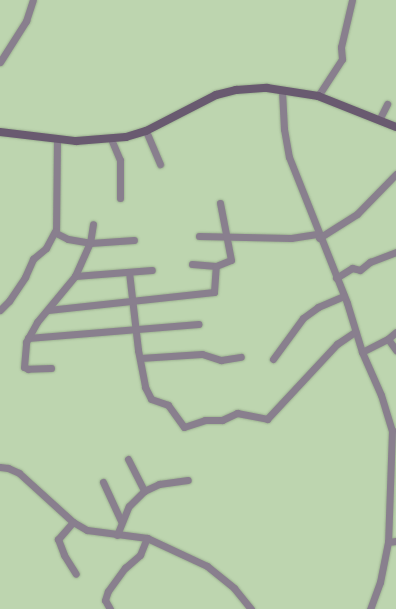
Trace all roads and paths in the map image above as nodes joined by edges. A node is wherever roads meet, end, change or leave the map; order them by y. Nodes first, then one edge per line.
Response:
1 (33, 0) edge
2 (352, 0) edge
3 (0, 62) edge
4 (282, 91) junction
5 (318, 96) junction
6 (387, 104) dead end
7 (379, 120) junction
8 (396, 127) edge
9 (146, 131) junction
10 (0, 132) edge
11 (57, 139) junction
12 (111, 140) junction
13 (160, 164) dead end
14 (396, 174) edge
15 (120, 198) dead end
16 (220, 203) dead end
17 (94, 224) dead end
18 (55, 231) junction
19 (199, 236) dead end
20 (318, 236) junction
21 (227, 237) junction
22 (134, 240) dead end
23 (90, 243) junction
24 (396, 252) edge
25 (192, 264) dead end
26 (216, 266) junction
27 (152, 270) dead end
28 (130, 272) junction
29 (75, 276) junction
30 (336, 278) junction
31 (344, 296) junction
32 (133, 302) junction
33 (0, 310) edge
34 (48, 310) junction
35 (198, 324) dead end
36 (136, 329) junction
37 (355, 332) junction
38 (396, 332) edge
39 (28, 338) junction
40 (388, 339) junction
41 (396, 350) edge
42 (362, 352) junction
43 (241, 357) dead end
44 (140, 358) junction
45 (273, 359) dead end
46 (51, 368) dead end
47 (128, 459) dead end
48 (0, 467) edge
49 (188, 480) dead end
50 (103, 482) dead end
51 (144, 491) junction
52 (393, 498) edge
53 (73, 522) junction
54 (120, 522) junction
55 (117, 535) junction
56 (147, 538) junction
57 (396, 541) edge
58 (388, 542) junction
59 (76, 574) dead end
60 (110, 609) edge
61 (251, 609) edge
62 (370, 609) edge

1 - 3 street
2 - 5 street
4 - 5 street
4 - 9 street
4 - 20 street
5 - 7 street
6 - 7 street
7 - 8 street
9 - 12 street
9 - 13 street
10 - 11 street
11 - 12 street
11 - 18 street
12 - 15 street
14 - 20 street
16 - 21 street
17 - 23 street
18 - 23 street
18 - 33 street
19 - 21 street
20 - 21 street
20 - 30 street
21 - 26 street
22 - 23 street
23 - 29 street
24 - 30 street
25 - 26 street
26 - 32 street
27 - 28 street
28 - 29 street
28 - 32 street
29 - 34 street
30 - 31 street
31 - 37 street
31 - 45 street
32 - 34 street
32 - 36 street
34 - 39 street
35 - 36 street
36 - 39 street
36 - 44 street
37 - 42 street
37 - 44 street
38 - 40 street
39 - 46 street
40 - 41 street
40 - 42 street
42 - 52 street
43 - 44 street
47 - 51 street
48 - 53 street
49 - 51 street
50 - 54 street
51 - 54 street
52 - 58 street
53 - 55 street
53 - 59 street
54 - 55 street
55 - 56 street
56 - 60 street
56 - 61 street
57 - 58 street
58 - 62 street

